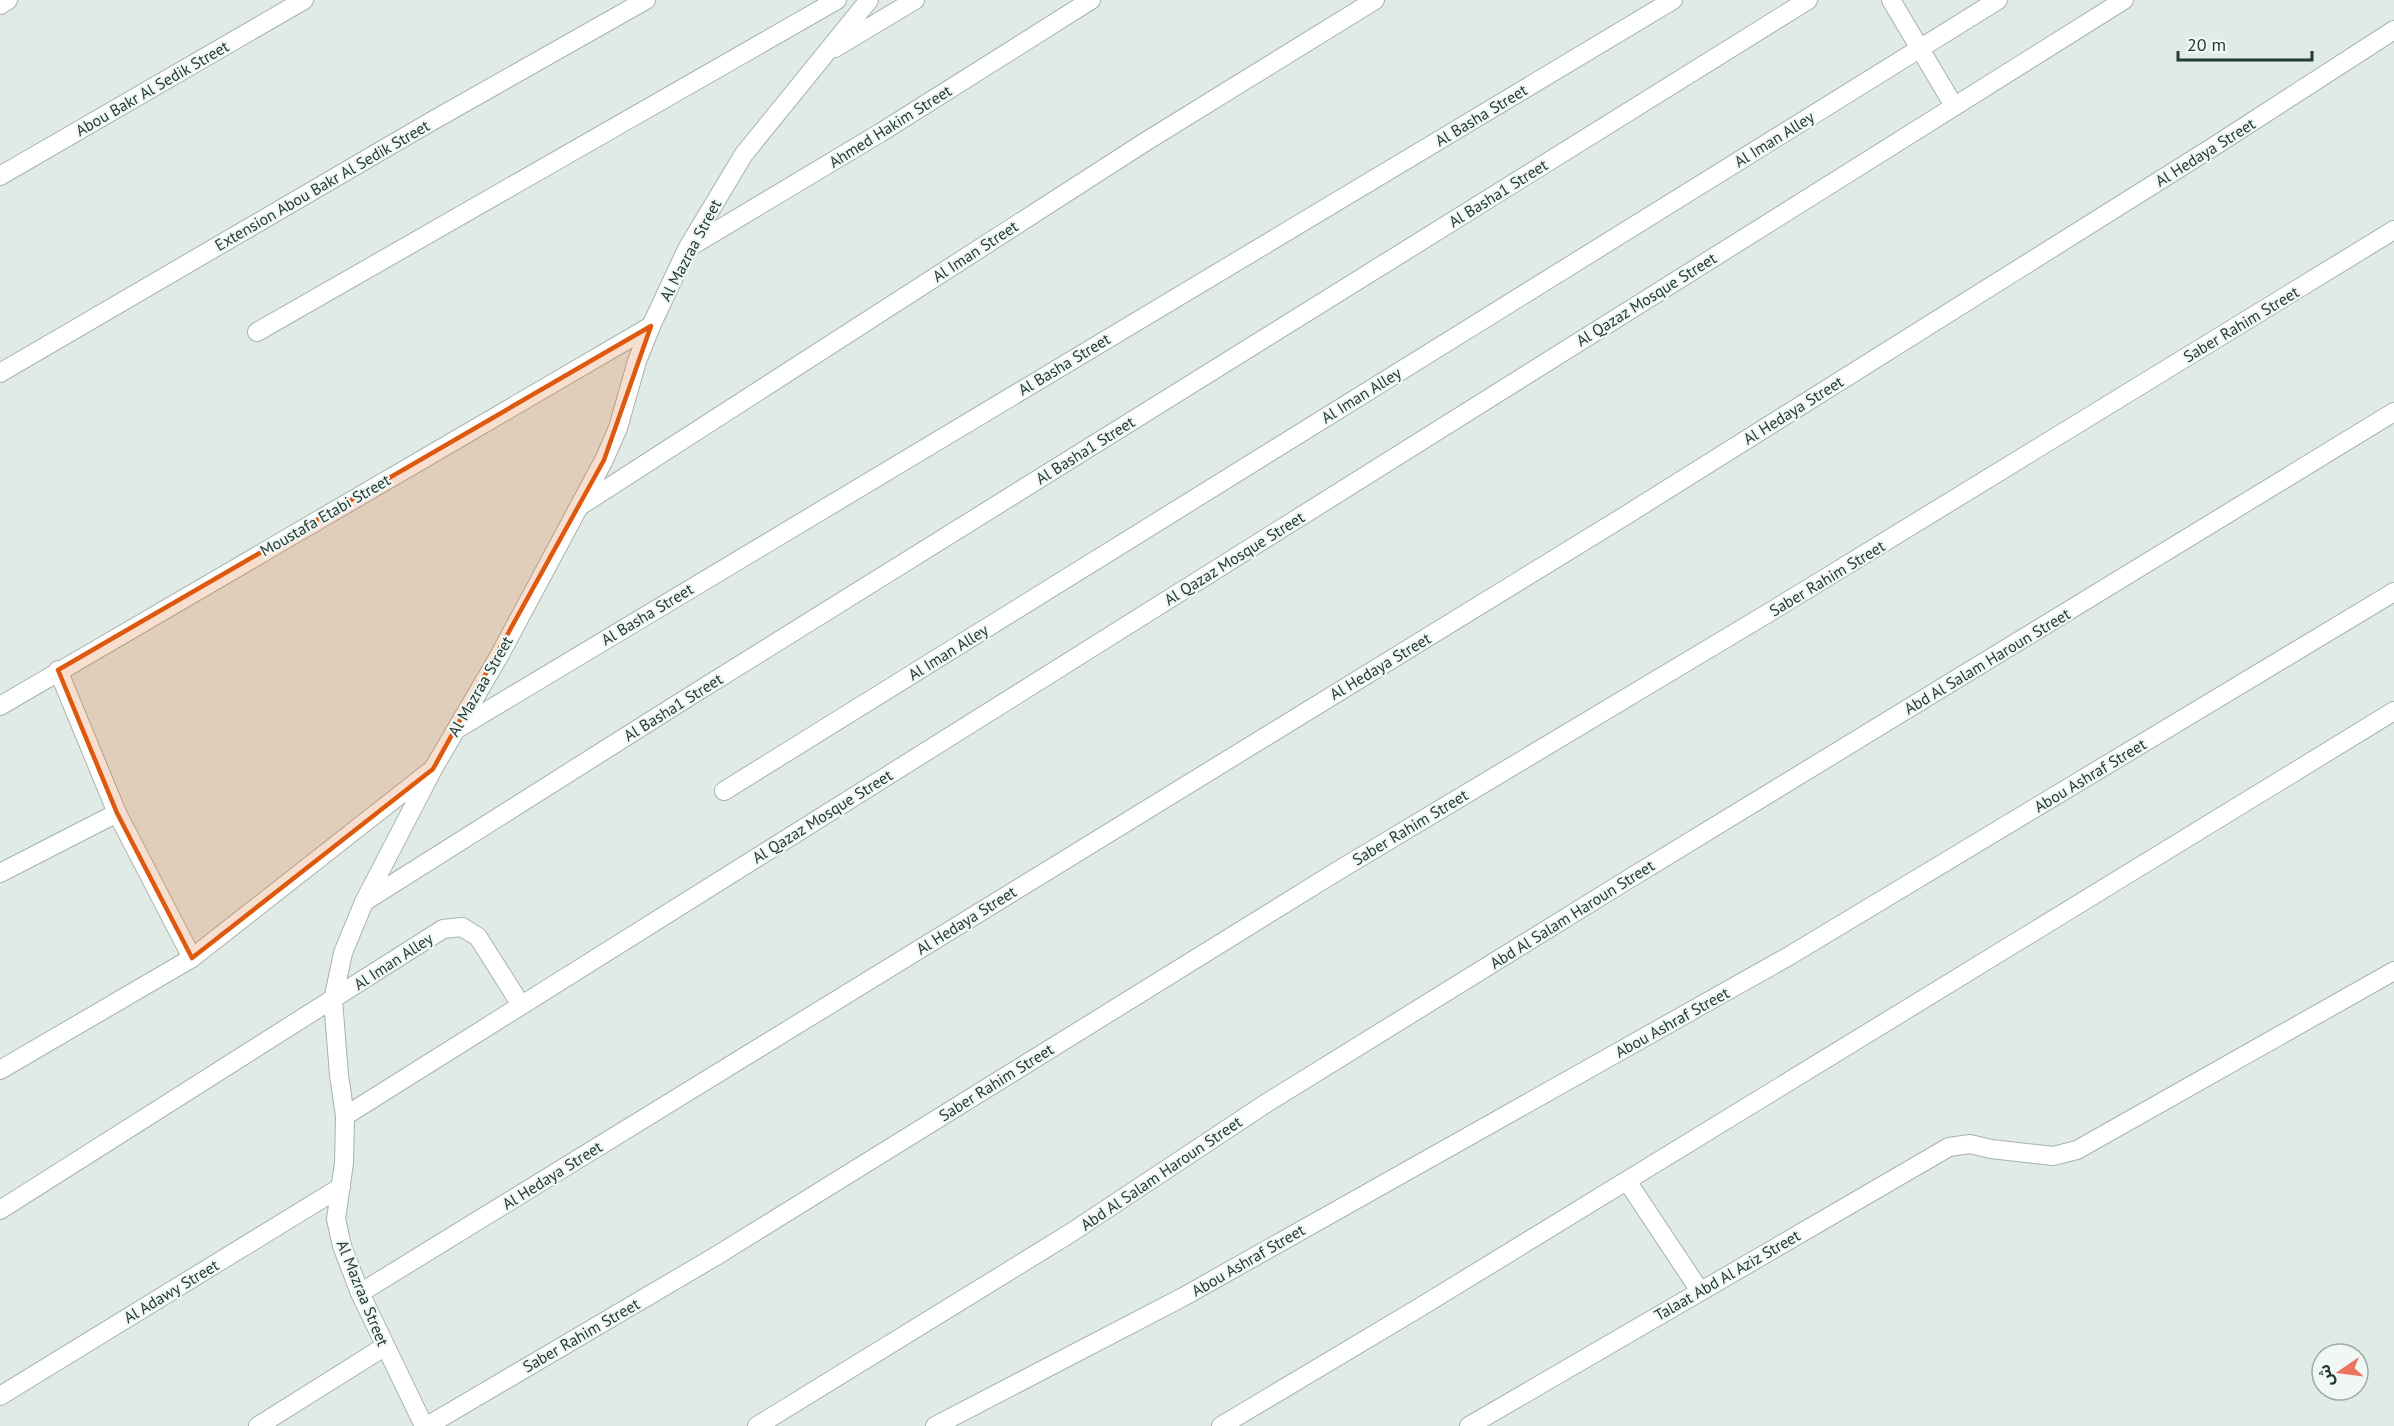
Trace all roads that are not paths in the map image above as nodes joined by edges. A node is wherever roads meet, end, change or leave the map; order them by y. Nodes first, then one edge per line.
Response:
1 (8, 0) edge
2 (304, 0) edge
3 (646, 0) edge
4 (837, 0) edge
5 (869, 0) edge
6 (915, 0) edge
7 (1091, 0) edge
8 (1375, 0) edge
9 (1673, 0) edge
10 (1808, 0) edge
11 (1891, 0) edge
12 (1998, 0) edge
13 (2124, 0) edge
14 (0, 5) edge
15 (2394, 30) edge
16 (1920, 48) junction
17 (824, 56) junction
18 (1954, 106) junction
19 (0, 176) edge
20 (2394, 231) edge
21 (687, 249) junction
22 (651, 326) junction
23 (257, 332) dead end
24 (0, 373) edge
25 (2394, 412) edge
26 (579, 507) junction
27 (2394, 592) edge
28 (58, 670) junction
29 (0, 706) edge
30 (2394, 711) edge
31 (455, 730) junction
32 (433, 769) junction
33 (724, 791) dead end
34 (117, 813) junction
35 (0, 873) edge
36 (364, 902) junction
37 (192, 958) junction
38 (2394, 971) edge
39 (333, 1000) junction
40 (521, 1005) junction
41 (0, 1070) edge
42 (345, 1116) junction
43 (1627, 1181) junction
44 (341, 1187) junction
45 (0, 1210) edge
46 (1700, 1291) junction
47 (360, 1293) junction
48 (384, 1347) junction
49 (0, 1396) edge
50 (258, 1426) edge
51 (425, 1426) edge
52 (757, 1426) edge
53 (935, 1426) edge
54 (1221, 1426) edge
55 (1469, 1426) edge

1 - 14 street
2 - 19 street, Abou Bakr Al Sedik Street
3 - 24 street, Extension Abou Bakr Al Sedik Street
4 - 23 street
5 - 17 street, Al Mazraa Street
6 - 17 street
7 - 21 street, Ahmed Hakim Street
8 - 26 street, Al Iman Street
9 - 31 street, Al Basha Street
10 - 36 street, Al Basha1 Street
11 - 16 street
12 - 16 street, Al Iman Alley
13 - 18 street, Al Qazaz Mosque Street
15 - 47 street, Al Hedaya Street
16 - 18 street
16 - 33 street, Al Iman Alley
17 - 21 street, Al Mazraa Street
18 - 40 street, Al Qazaz Mosque Street
20 - 51 street, Saber Rahim Street
21 - 22 street, Al Mazraa Street
22 - 26 street, Al Mazraa Street
22 - 28 street, Moustafa Etabi Street
25 - 52 street, Abd Al Salam Haroun Street
26 - 31 street, Al Mazraa Street
27 - 53 street, Abou Ashraf Street
28 - 29 street, Moustafa Etabi Street
28 - 34 street
30 - 43 street
31 - 32 street, Al Mazraa Street
32 - 36 street, Al Mazraa Street
32 - 37 street
34 - 35 street
34 - 37 street
36 - 39 street, Al Mazraa Street
37 - 41 street
38 - 46 street, Talaat Abd Al Aziz Street
39 - 40 street, Al Iman Alley
39 - 42 street, Al Mazraa Street
39 - 45 street, Al Iman Alley
40 - 42 street, Al Qazaz Mosque Street
42 - 44 street, Al Mazraa Street
43 - 46 street
43 - 54 street
44 - 47 street, Al Mazraa Street
44 - 49 street, Al Adawy Street
46 - 55 street, Talaat Abd Al Aziz Street
47 - 48 street, Al Mazraa Street
48 - 50 street
48 - 51 street, Al Mazraa Street

